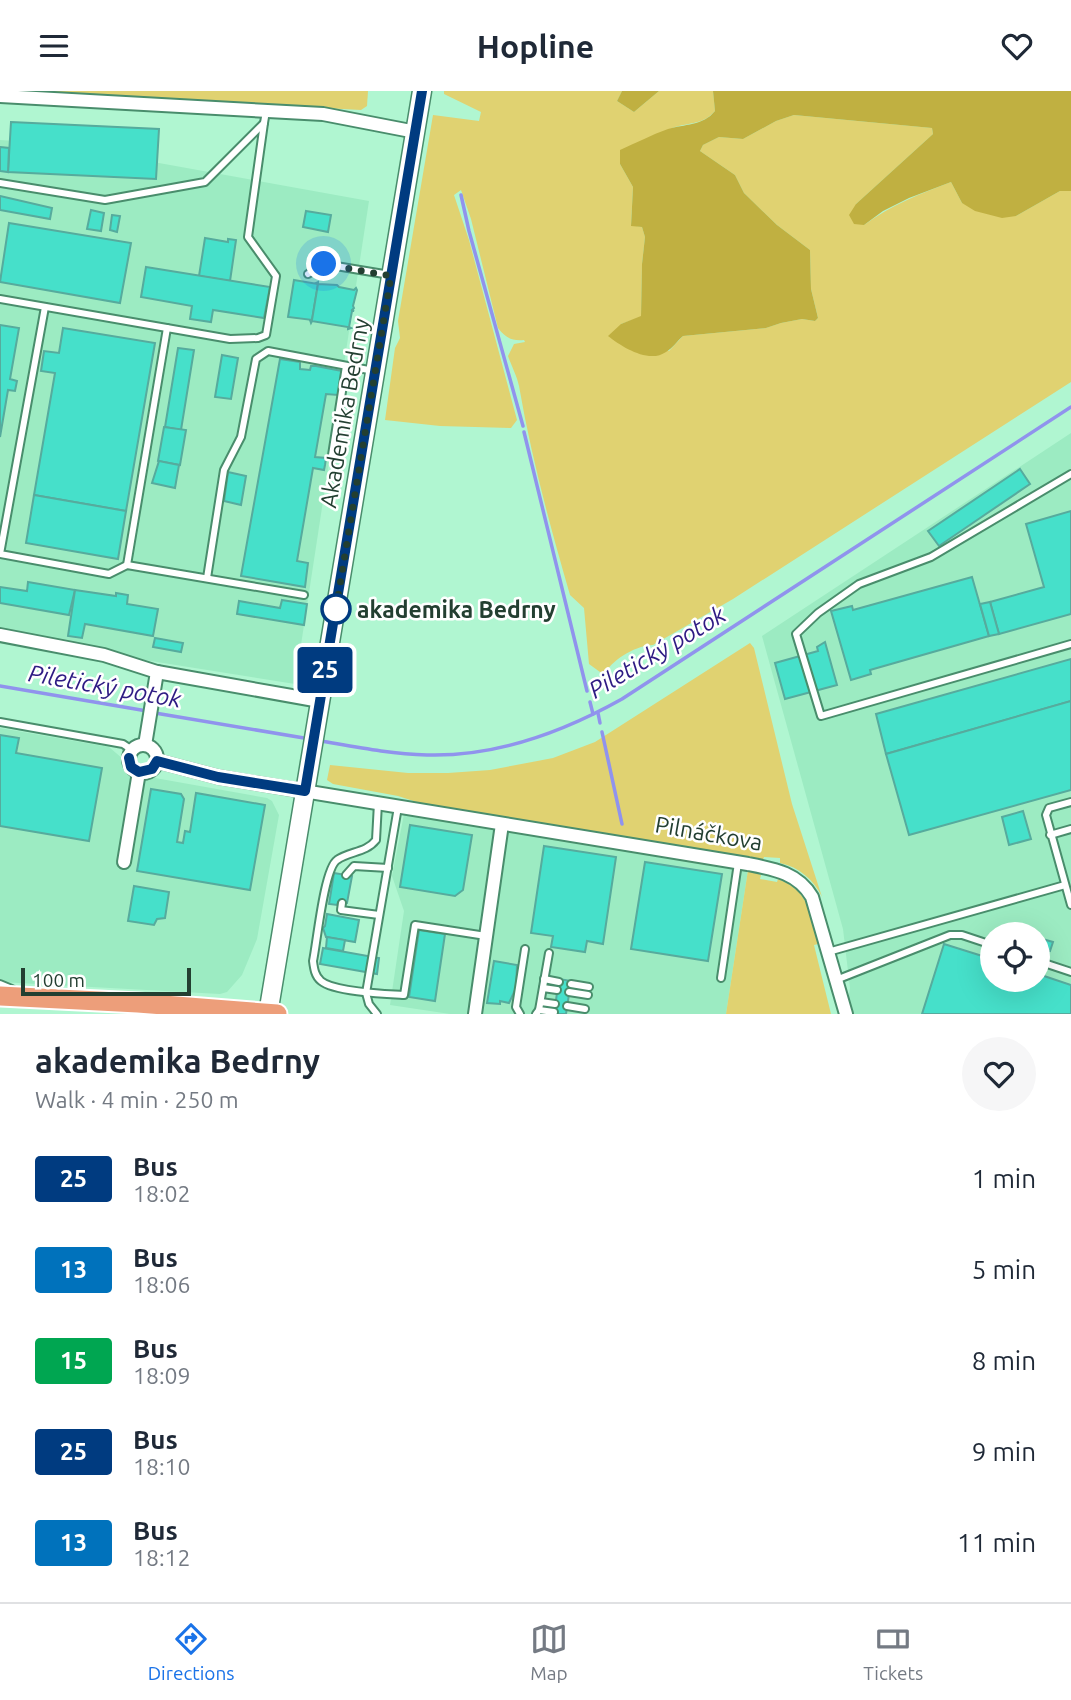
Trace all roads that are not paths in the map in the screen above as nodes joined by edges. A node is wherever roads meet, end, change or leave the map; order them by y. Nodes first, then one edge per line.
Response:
1 (422, 91) edge
2 (0, 96) edge
3 (265, 117) junction
4 (416, 132) junction
5 (0, 183) edge
6 (308, 274) dead end
7 (391, 276) junction
8 (0, 299) edge
9 (45, 307) junction
10 (167, 328) junction
11 (346, 366) junction
12 (375, 372) junction
13 (332, 455) dead end
14 (1071, 474) edge
15 (0, 554) edge
16 (127, 565) junction
17 (207, 578) junction
18 (304, 595) dead end
19 (0, 635) edge
20 (1071, 645) edge
21 (157, 672) junction
22 (320, 701) junction
23 (0, 722) edge
24 (145, 745) junction
25 (132, 750) junction
26 (157, 761) junction
27 (139, 772) junction
28 (305, 791) junction
29 (1071, 802) edge
30 (378, 803) junction
31 (398, 807) junction
32 (502, 824) junction
33 (1071, 829) edge
34 (1051, 835) junction
35 (124, 862) dead end
36 (738, 863) junction
37 (387, 868) junction
38 (1071, 868) edge
39 (1061, 870) junction
40 (346, 876) dead end
41 (1065, 885) junction
42 (342, 902) dead end
43 (1071, 905) edge
44 (379, 915) junction
45 (486, 939) junction
46 (980, 941) edge
47 (525, 949) dead end
48 (828, 952) junction
49 (549, 953) dead end
50 (1050, 965) edge
51 (1071, 972) edge
52 (721, 978) dead end
53 (544, 979) junction
54 (836, 980) junction
55 (559, 982) dead end
56 (0, 984) edge
57 (571, 984) dead end
58 (589, 987) dead end
59 (543, 988) junction
60 (557, 990) dead end
61 (569, 992) dead end
62 (366, 993) junction
63 (588, 995) dead end
64 (0, 996) edge
65 (44, 998) junction
66 (539, 1008) edge
67 (554, 1008) dead end
68 (585, 1009) dead end
69 (566, 1011) edge
70 (271, 1014) edge
71 (377, 1014) edge
72 (475, 1014) edge
73 (520, 1014) edge
74 (846, 1014) edge

1 - 4 street, Akademika Bedrny
2 - 3 street
3 - 4 street
3 - 5 lane
3 - 10 lane
4 - 7 street, Akademika Bedrny
6 - 7 lane
7 - 12 street, Akademika Bedrny
8 - 9 lane
9 - 10 lane
9 - 15 lane
10 - 16 lane
11 - 12 lane
11 - 13 lane
11 - 17 lane
12 - 22 street, Akademika Bedrny
14 - 20 lane
15 - 16 lane
16 - 17 lane
17 - 18 lane
19 - 21 street
21 - 22 street
21 - 24 street
22 - 28 street, Akademika Bedrny
23 - 25 lane
24 - 25 street
24 - 26 street
25 - 27 street
26 - 27 street
26 - 28 street, Pilnáčkova
27 - 35 street
28 - 30 street, Pilnáčkova
28 - 70 street, Akademika Bedrny
29 - 34 lane
30 - 31 street, Pilnáčkova
30 - 62 lane
31 - 32 street, Pilnáčkova
31 - 37 lane
32 - 36 street, Pilnáčkova
32 - 45 street
33 - 34 lane
34 - 39 lane
36 - 48 street, Pilnáčkova
36 - 52 lane
37 - 40 lane
37 - 44 lane
38 - 39 lane
39 - 41 lane
41 - 43 lane
41 - 48 lane
42 - 44 lane
44 - 62 lane
45 - 62 lane
45 - 72 street
46 - 54 lane
47 - 73 lane
48 - 54 street, Pilnáčkova
49 - 53 lane
50 - 51 lane
53 - 55 lane
53 - 59 lane
54 - 74 street, Pilnáčkova
56 - 65 lane
57 - 58 lane
59 - 60 lane
59 - 66 lane
61 - 63 lane
62 - 71 lane
64 - 65 main road
65 - 70 main road
66 - 67 lane
68 - 69 lane

